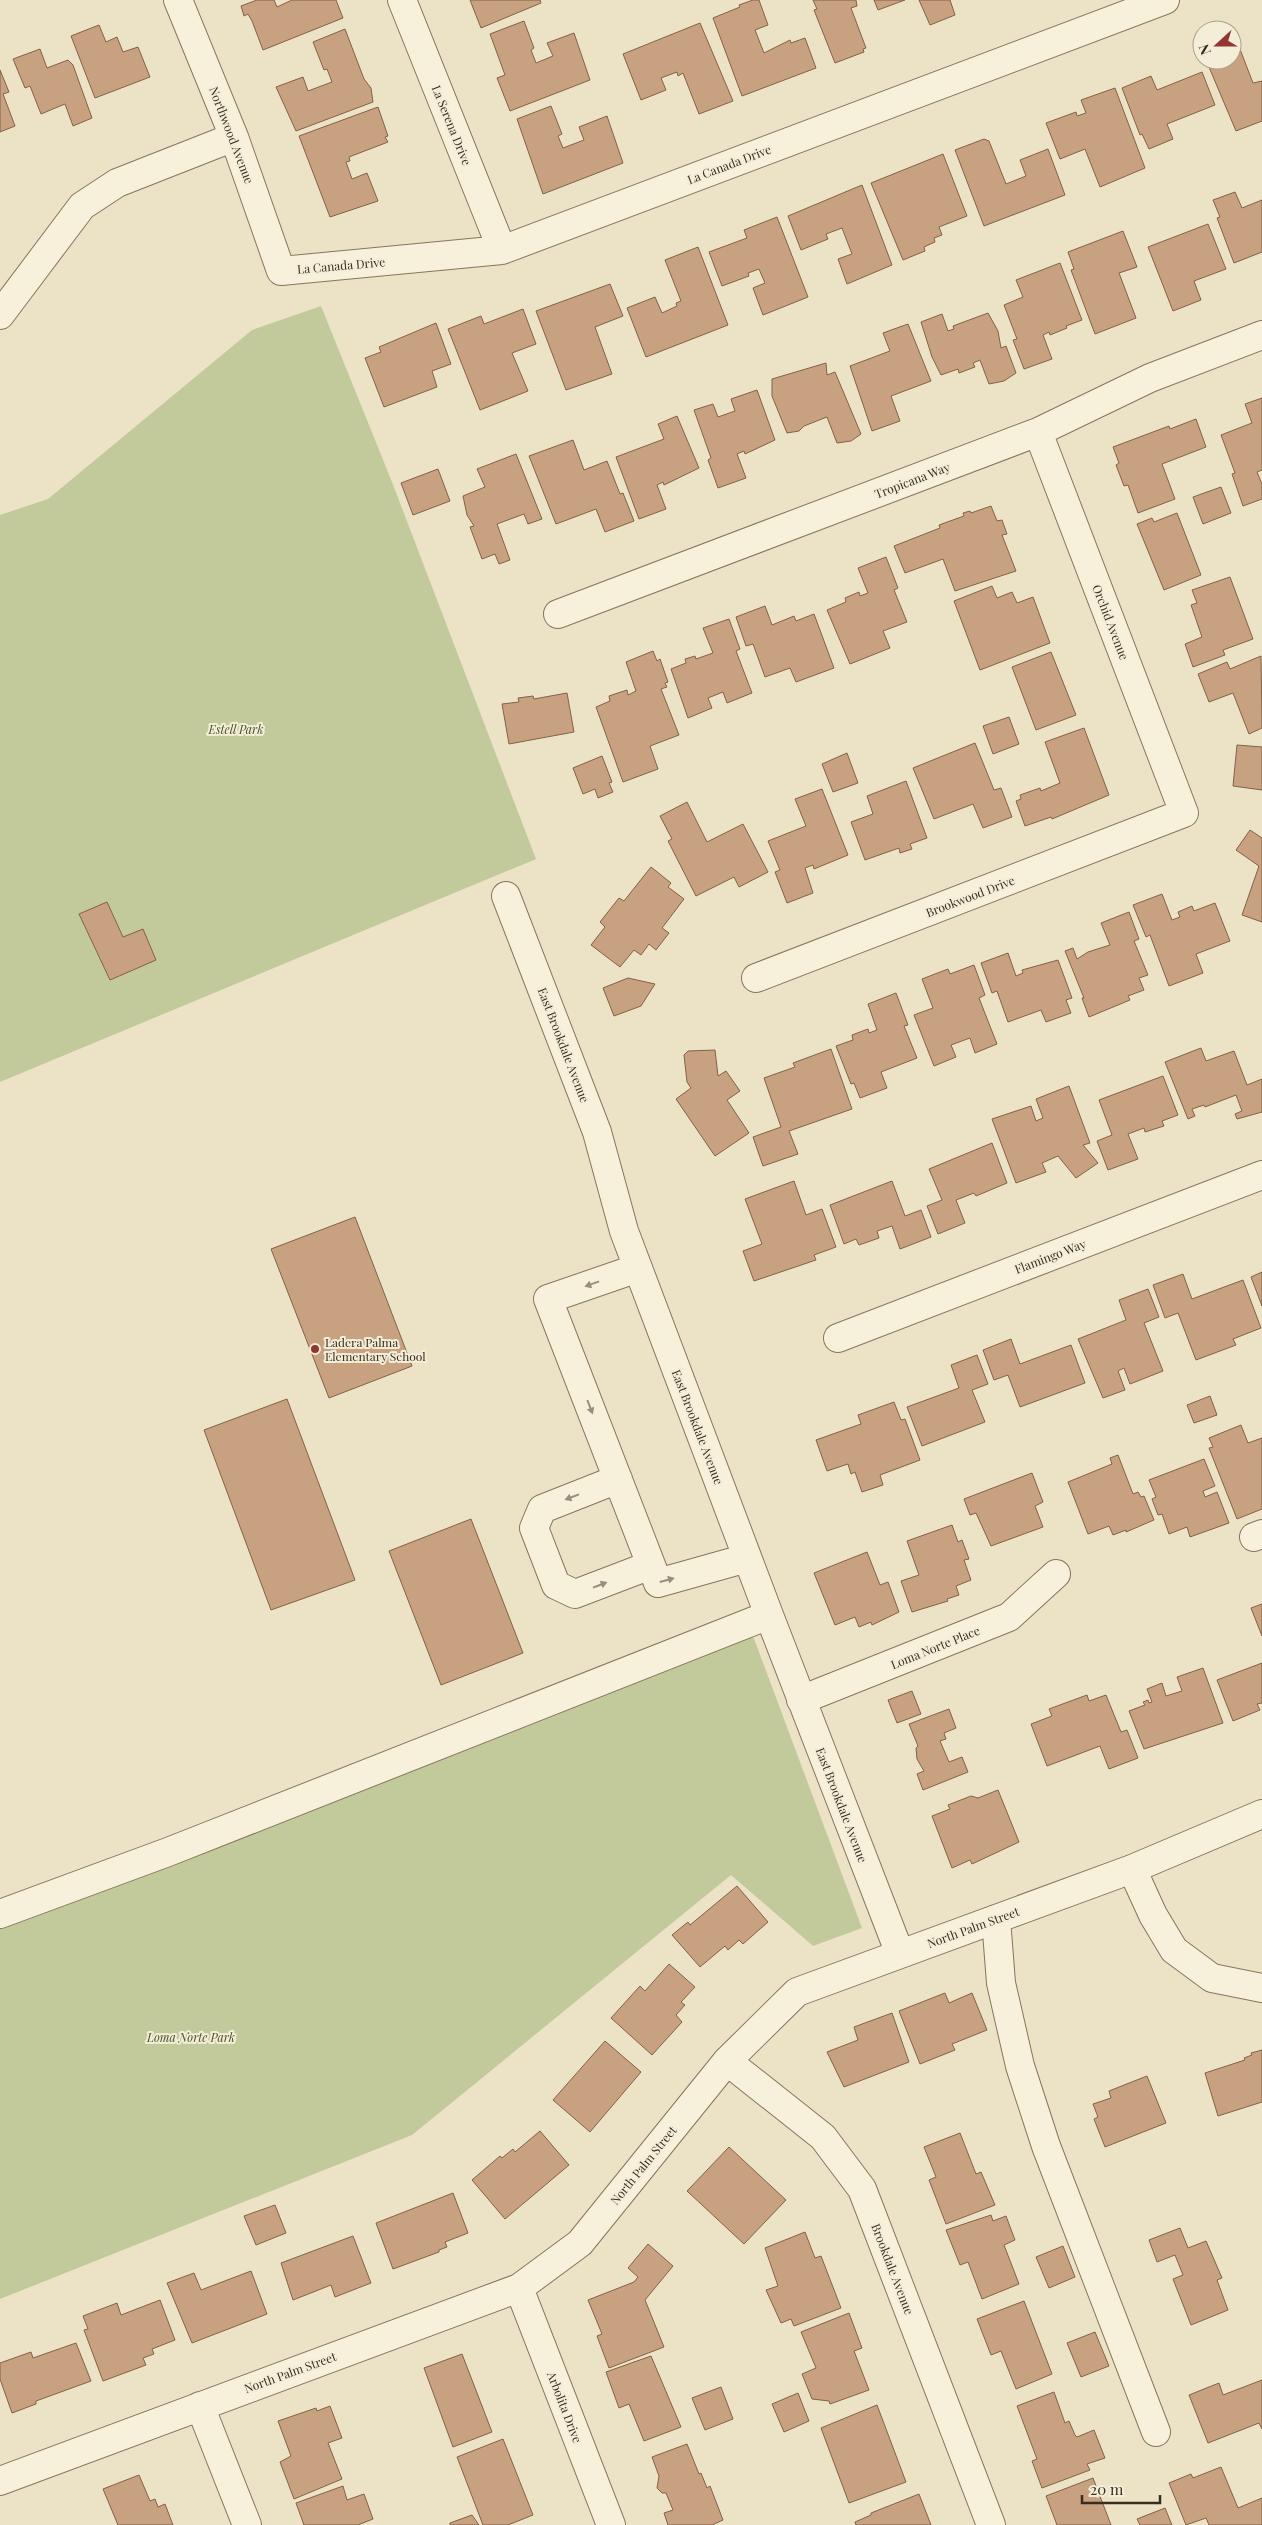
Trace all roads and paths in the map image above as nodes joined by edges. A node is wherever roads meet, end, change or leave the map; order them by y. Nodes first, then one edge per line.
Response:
1 (178, 0) edge
2 (402, 0) edge
3 (1165, 0) edge
4 (234, 137) junction
5 (502, 250) junction
6 (281, 271) joint
7 (0, 315) edge
8 (1262, 335) edge
9 (1038, 432) junction
10 (558, 614) dead end
11 (1184, 813) joint
12 (506, 896) dead end
13 (756, 978) dead end
14 (1262, 1175) edge
15 (638, 1268) junction
16 (838, 1338) dead end
17 (618, 1479) junction
18 (747, 1558) junction
19 (651, 1565) junction
20 (1056, 1574) dead end
21 (769, 1615) junction
22 (801, 1700) junction
23 (1262, 1814) edge
24 (1132, 1870) junction
25 (0, 1914) edge
26 (996, 1919) junction
27 (900, 1954) junction
28 (1262, 1988) edge
29 (727, 2061) junction
30 (520, 2288) junction
31 (200, 2406) junction
32 (1156, 2432) dead end
33 (0, 2481) edge
34 (247, 2525) edge
35 (611, 2525) edge
36 (991, 2525) edge

1 - 4 street, Northwood Avenue
2 - 5 street, La Serena Drive
3 - 5 street, La Canada Drive
4 - 6 street, Northwood Avenue
4 - 7 street
5 - 6 street, La Canada Drive
8 - 9 street, Tropicana Way
9 - 10 street, Tropicana Way
9 - 11 street, Orchid Avenue
11 - 13 street, Brookwood Drive
12 - 15 street, East Brookdale Avenue
14 - 16 street, Flamingo Way
15 -> 17 street
15 - 18 street, East Brookdale Avenue
17 - 19 street
17 -> 19 street
19 -> 18 street
18 - 21 street, East Brookdale Avenue
20 - 22 street, Loma Norte Place
21 - 22 street, East Brookdale Avenue
21 - 25 street
22 - 27 street, East Brookdale Avenue
23 - 24 street, North Palm Street
24 - 26 street, North Palm Street
24 - 28 street
26 - 27 street, North Palm Street
26 - 32 street
27 - 29 street, North Palm Street
29 - 30 street, North Palm Street
29 - 36 street, Brookdale Avenue
30 - 31 street, North Palm Street
30 - 35 street, Arbolita Drive
31 - 33 street, North Palm Street
31 - 34 street

